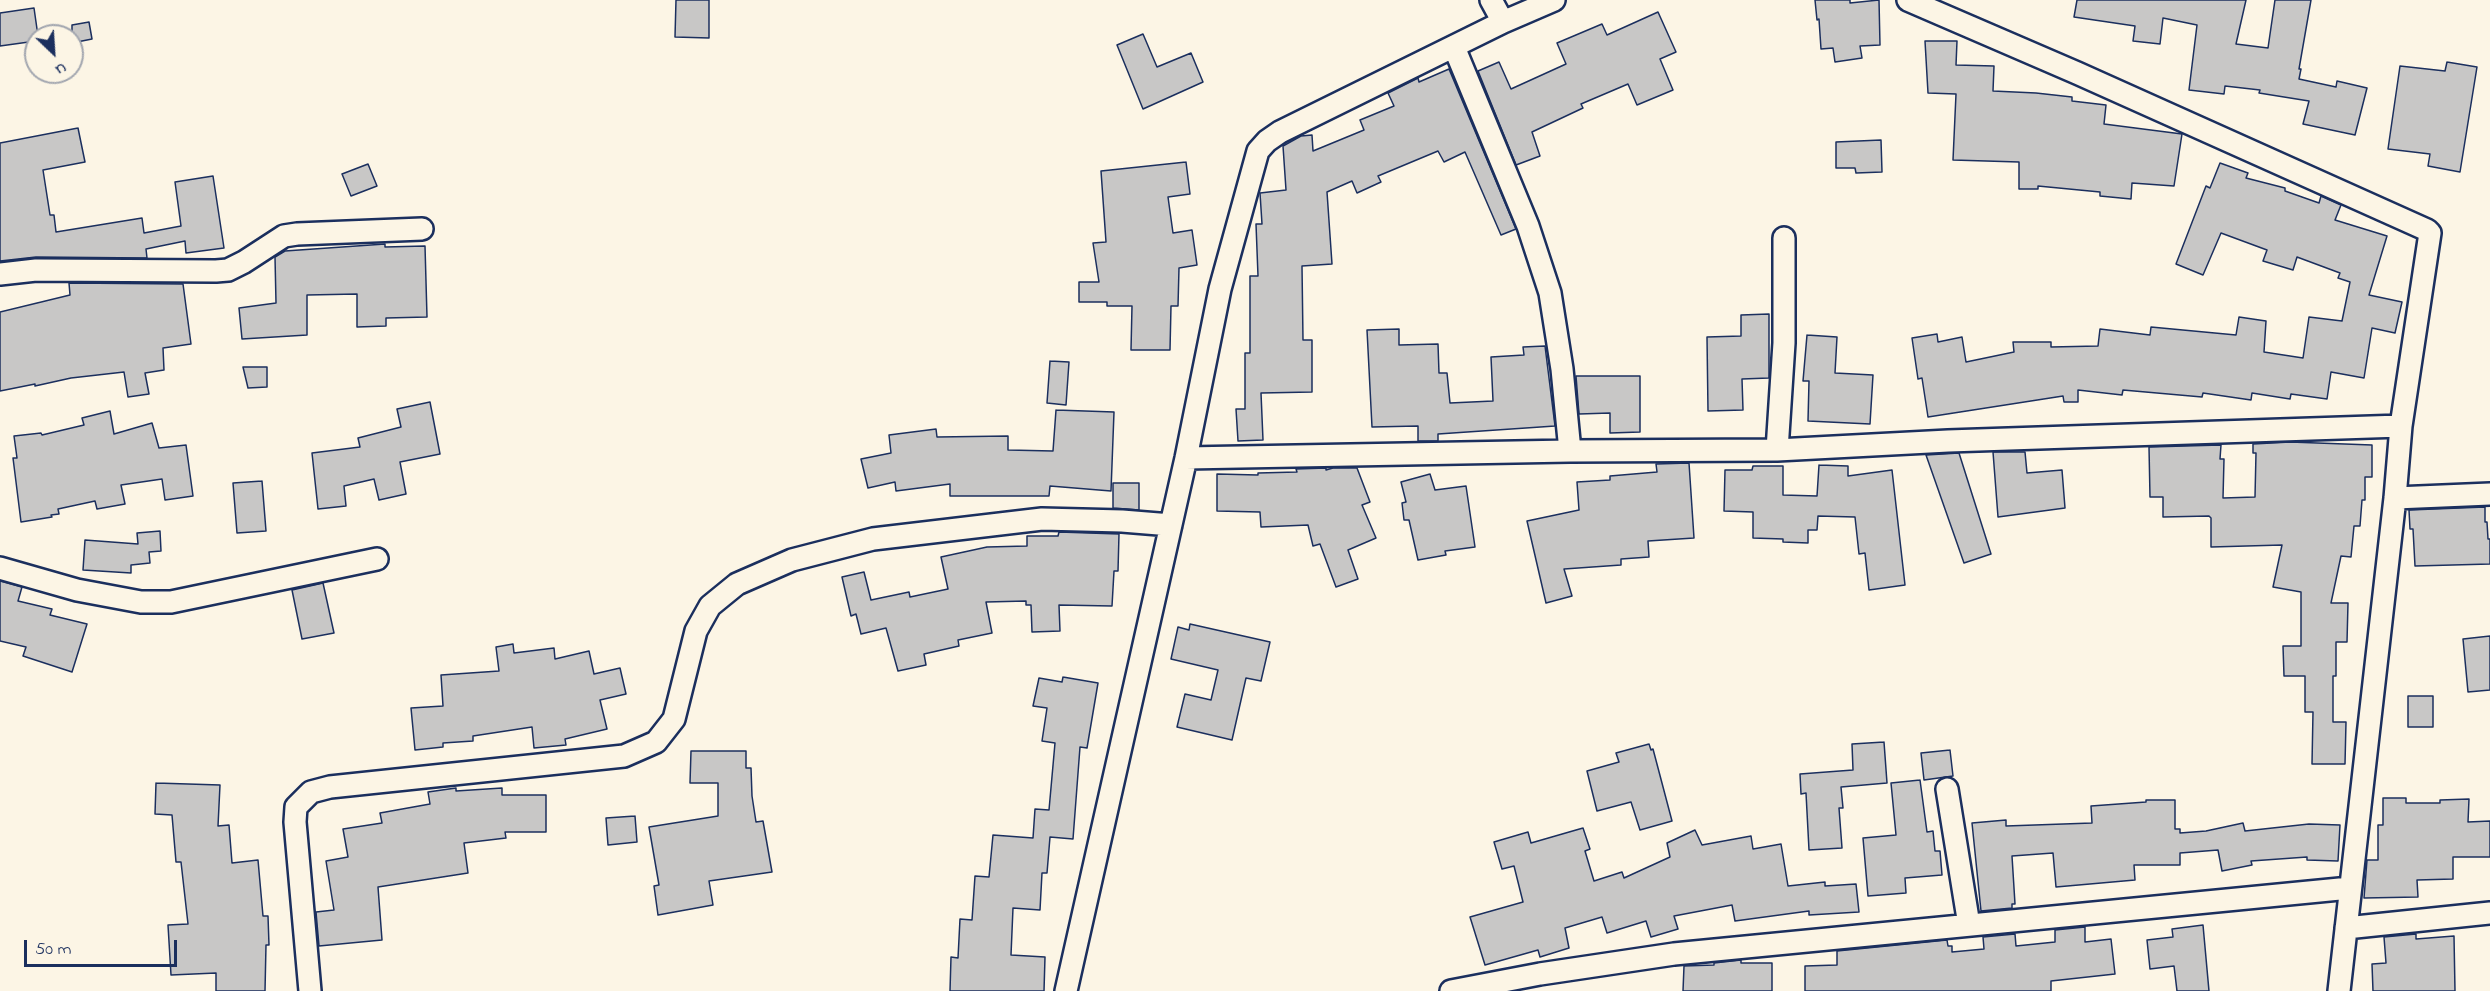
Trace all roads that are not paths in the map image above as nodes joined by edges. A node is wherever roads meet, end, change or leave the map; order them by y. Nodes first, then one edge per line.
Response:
1 (1491, 0) edge
2 (1554, 0) edge
3 (1908, 0) edge
4 (1503, 22) junction
5 (1454, 47) junction
6 (422, 229) dead end
7 (1784, 238) dead end
8 (0, 274) edge
9 (2401, 426) junction
10 (1777, 450) junction
11 (1570, 451) junction
12 (1186, 458) junction
13 (2490, 494) edge
14 (2395, 498) junction
15 (1171, 525) junction
16 (377, 559) dead end
17 (0, 568) edge
18 (1947, 789) dead end
19 (2350, 888) junction
20 (2490, 913) edge
21 (1969, 926) junction
22 (2346, 928) junction
23 (310, 991) edge
24 (1066, 991) edge
25 (1451, 991) edge
26 (2339, 991) edge

1 - 4 street
2 - 4 street
3 - 9 street
4 - 5 street
5 - 11 street
5 - 12 street
6 - 8 street
7 - 10 street
9 - 10 street
9 - 14 street
10 - 11 street
11 - 12 street
12 - 15 street
13 - 14 street
14 - 19 street
15 - 23 street
15 - 24 street
16 - 17 street
18 - 21 street
19 - 21 street
19 - 22 street
20 - 22 street
21 - 25 street
22 - 26 street

